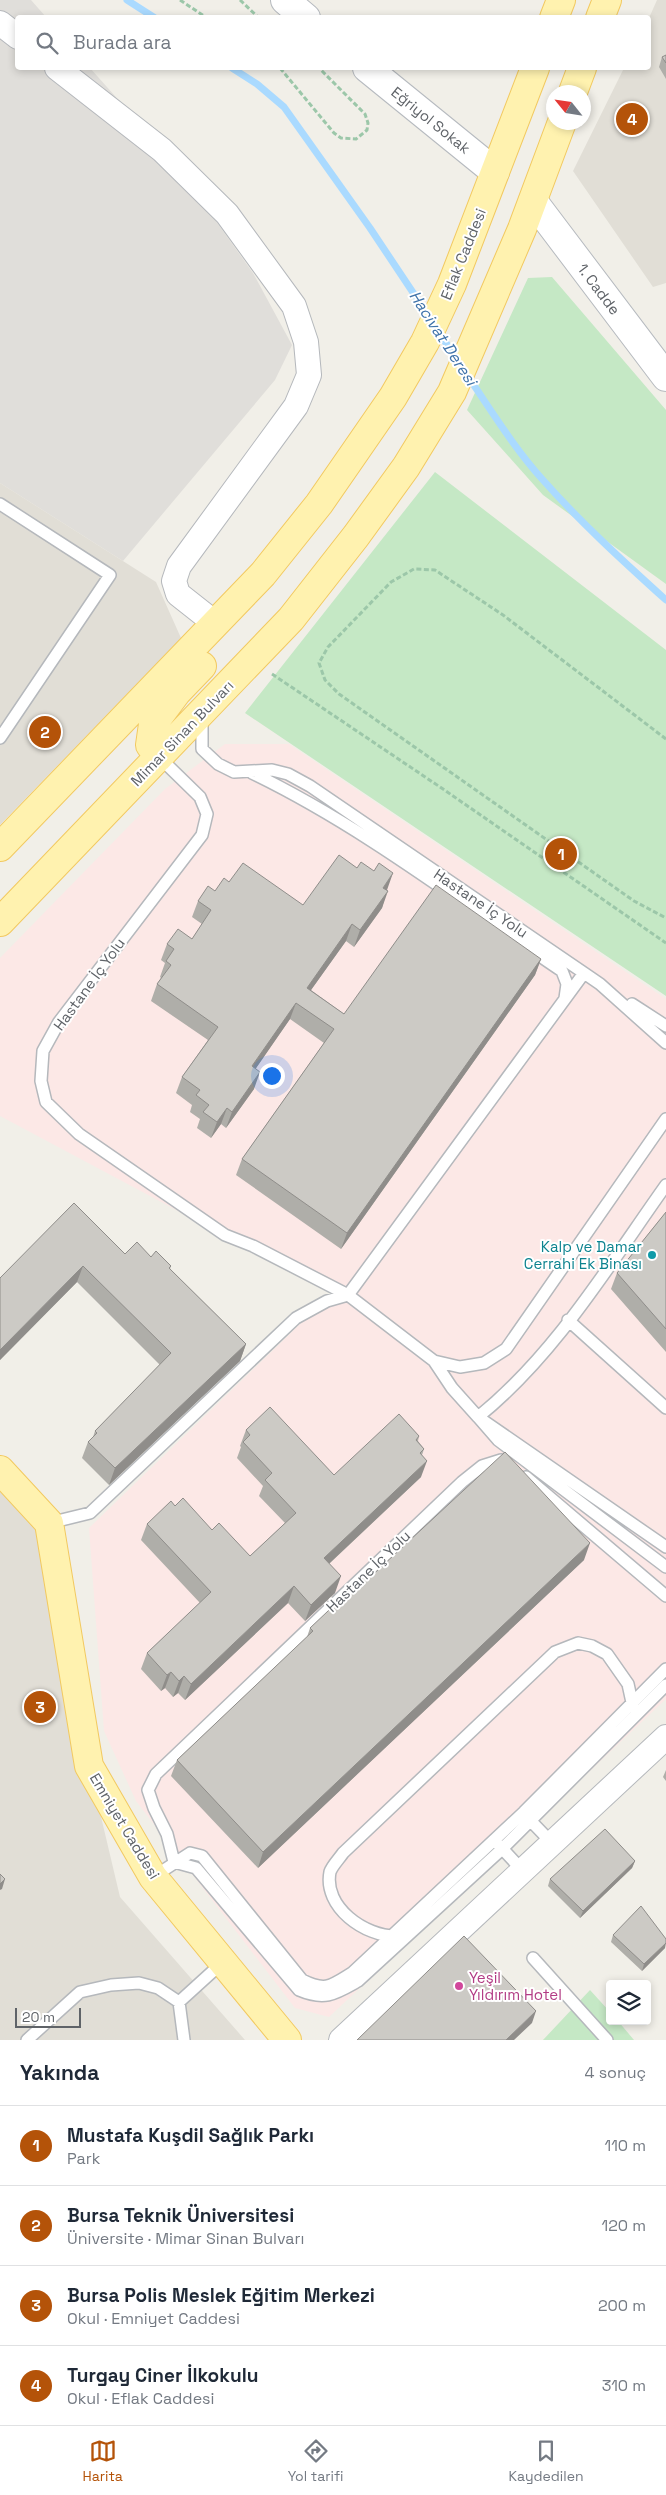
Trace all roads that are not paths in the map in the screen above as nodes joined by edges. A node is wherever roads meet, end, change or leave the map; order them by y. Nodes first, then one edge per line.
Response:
1 (284, 0) edge
2 (561, 0) edge
3 (607, 0) edge
4 (302, 15) edge
5 (555, 15) edge
6 (601, 15) edge
7 (0, 23) edge
8 (15, 35) edge
9 (60, 70) edge
10 (369, 70) edge
11 (534, 70) edge
12 (581, 70) edge
13 (576, 85) edge
14 (559, 130) edge
15 (491, 185) junction
16 (533, 200) junction
17 (666, 377) edge
18 (0, 504) edge
19 (263, 574) junction
20 (216, 624) junction
21 (203, 710) junction
22 (0, 738) edge
23 (159, 757) junction
24 (252, 772) junction
25 (0, 847) edge
26 (0, 922) edge
27 (584, 973) junction
28 (600, 984) junction
29 (565, 999) junction
30 (666, 1026) edge
31 (666, 1043) edge
32 (666, 1119) edge
33 (666, 1185) edge
34 (348, 1296) junction
35 (568, 1320) junction
36 (434, 1361) junction
37 (666, 1408) edge
38 (478, 1417) junction
39 (0, 1470) edge
40 (49, 1523) junction
41 (666, 1547) edge
42 (666, 1567) edge
43 (666, 1596) edge
44 (666, 1669) edge
45 (666, 1685) edge
46 (632, 1703) junction
47 (634, 1716) junction
48 (666, 1737) edge
49 (527, 1817) junction
50 (552, 1843) junction
51 (498, 1844) junction
52 (163, 1869) junction
53 (523, 1871) junction
54 (408, 1935) junction
55 (391, 1936) junction
56 (533, 1958) dead end
57 (223, 1962) junction
58 (179, 2002) junction
59 (27, 2040) edge
60 (184, 2040) edge
61 (287, 2040) edge
62 (341, 2040) edge
63 (607, 2040) edge

1 - 4 main road
2 - 5 main road
3 - 6 main road
7 - 8 street
9 - 20 street
10 - 15 main road, Eğriyol Sokak
11 - 15 main road, Eflak Caddesi
12 - 13 main road
14 - 16 main road
15 - 19 main road, Eflak Caddesi
16 - 17 main road, 1. Cadde
16 - 21 main road, Mimar Sinan Bulvarı
18 - 22 lane
19 - 20 main road
19 - 23 main road
20 - 25 main road
21 - 23 main road, Mimar Sinan Bulvarı
21 - 24 lane, Hastane İç Yolu
23 - 26 main road, Mimar Sinan Bulvarı
23 - 34 lane, Hastane İç Yolu
24 - 27 lane, Hastane İç Yolu
24 - 29 lane
27 - 28 lane, Hastane İç Yolu
27 - 29 lane
28 - 30 lane
28 - 31 lane, Hastane İç Yolu
29 - 34 lane
32 - 36 lane, Hastane İç Yolu
33 - 35 lane
34 - 36 lane, Hastane İç Yolu
34 - 40 lane
35 - 37 lane
35 - 38 lane
36 - 38 lane, Hastane İç Yolu
38 - 41 lane, Hastane İç Yolu
38 - 42 lane
39 - 40 main road
40 - 52 main road, Emniyet Caddesi
43 - 52 lane, Hastane İç Yolu
44 - 46 lane
45 - 47 lane
46 - 47 lane
46 - 49 lane
46 - 55 lane
47 - 49 lane
48 - 50 street
49 - 50 lane
49 - 51 lane
50 - 53 street
51 - 53 lane
51 - 54 lane
51 - 55 lane
52 - 54 lane
52 - 55 lane
52 - 57 main road, Emniyet Caddesi
53 - 62 street
54 - 55 lane
56 - 63 lane
57 - 58 lane
57 - 61 main road, Emniyet Caddesi
58 - 59 lane
58 - 60 lane

